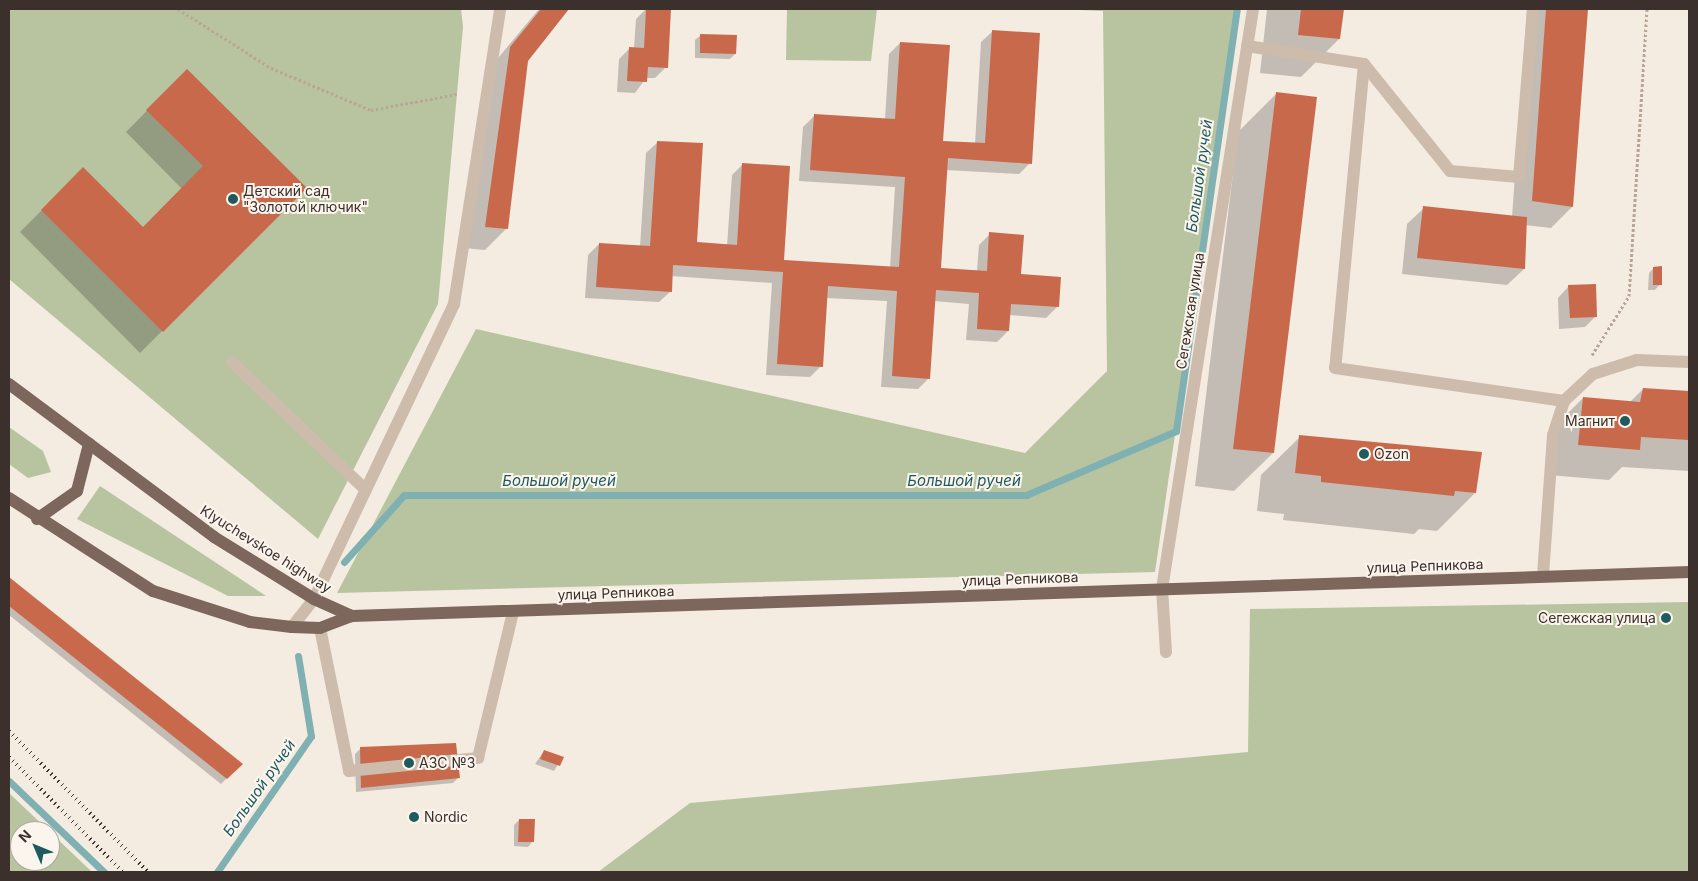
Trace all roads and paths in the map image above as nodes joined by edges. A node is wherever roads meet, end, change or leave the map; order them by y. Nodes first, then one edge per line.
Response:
1 (178, 9) edge
2 (500, 9) edge
3 (1253, 9) edge
4 (1532, 9) edge
5 (1647, 9) edge
6 (1247, 46) junction
7 (1364, 64) junction
8 (457, 94) dead end
9 (1589, 360) dead end
10 (232, 362) dead end
11 (1689, 362) edge
12 (9, 384) edge
13 (1564, 401) junction
14 (89, 444) junction
15 (366, 490) junction
16 (9, 498) edge
17 (37, 519) junction
18 (1689, 572) edge
19 (1544, 574) junction
20 (1162, 589) junction
21 (314, 599) junction
22 (513, 612) junction
23 (352, 616) junction
24 (292, 627) junction
25 (320, 628) junction
26 (1166, 652) dead end

1 - 8 path
2 - 15 street
3 - 6 street, Сегежская улица
4 - 7 street
5 - 9 path
6 - 7 street
6 - 20 street, Сегежская улица
7 - 13 street
10 - 15 street
11 - 13 street
12 - 14 main road, Klyuchevskoe highway
13 - 19 street
14 - 17 main road
14 - 21 main road, Klyuchevskoe highway
15 - 21 street
16 - 17 main road
17 - 24 main road
18 - 19 main road, улица Репникова
19 - 20 main road, улица Репникова
20 - 22 main road, улица Репникова
20 - 26 street, Сегежская улица
21 - 23 main road, Klyuchevskoe highway
21 - 24 street
22 - 23 main road, улица Репникова
22 - 25 street
23 - 25 main road
24 - 25 main road

